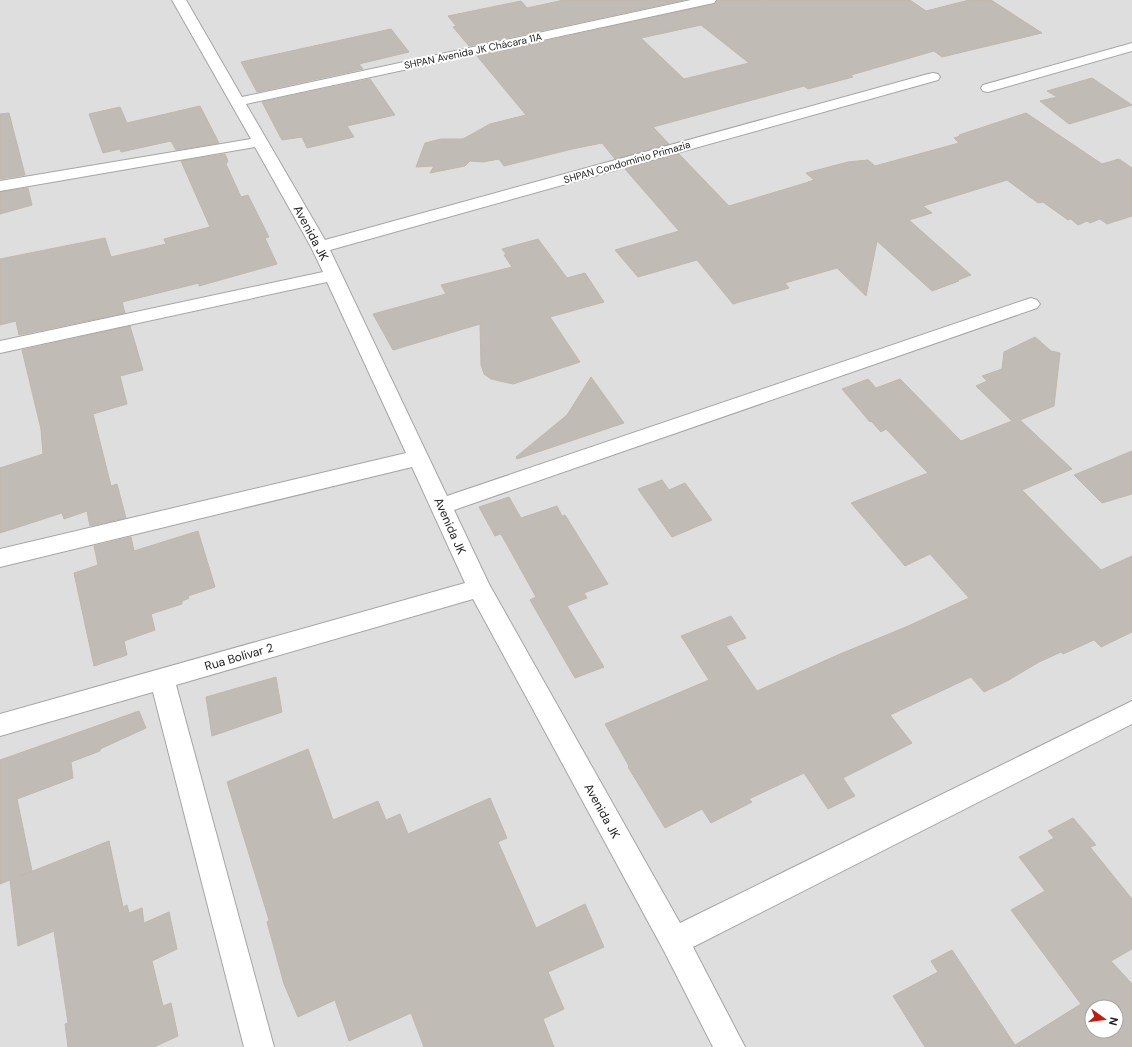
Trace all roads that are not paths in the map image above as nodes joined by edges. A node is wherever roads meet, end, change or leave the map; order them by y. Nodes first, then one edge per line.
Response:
1 (178, 0) edge
2 (709, 0) edge
3 (1132, 47) edge
4 (933, 77) dead end
5 (988, 88) dead end
6 (237, 102) junction
7 (260, 142) junction
8 (0, 186) edge
9 (320, 247) junction
10 (333, 275) junction
11 (1031, 304) dead end
12 (0, 347) edge
13 (419, 458) junction
14 (441, 506) junction
15 (0, 558) edge
16 (479, 588) junction
17 (162, 679) junction
18 (1132, 712) edge
19 (0, 725) edge
20 (674, 941) junction
21 (259, 1047) edge
22 (730, 1047) edge

1 - 6 street, Avenida JK
2 - 6 street, SHPAN Avenida JK Chácara 11A
3 - 5 street
4 - 9 street, SHPAN Condomínio Primazia
6 - 7 street, Avenida JK
7 - 8 street
7 - 9 street, Avenida JK
9 - 10 street, Avenida JK
10 - 12 street
10 - 13 street, Avenida JK
11 - 14 street
13 - 14 street, Avenida JK
13 - 15 street
14 - 16 street, Avenida JK
16 - 17 street, Rua Bolivar 2
16 - 20 street, Avenida JK
17 - 19 street, Rua Bolivar 2
17 - 21 street
18 - 20 street
20 - 22 street, Avenida JK

